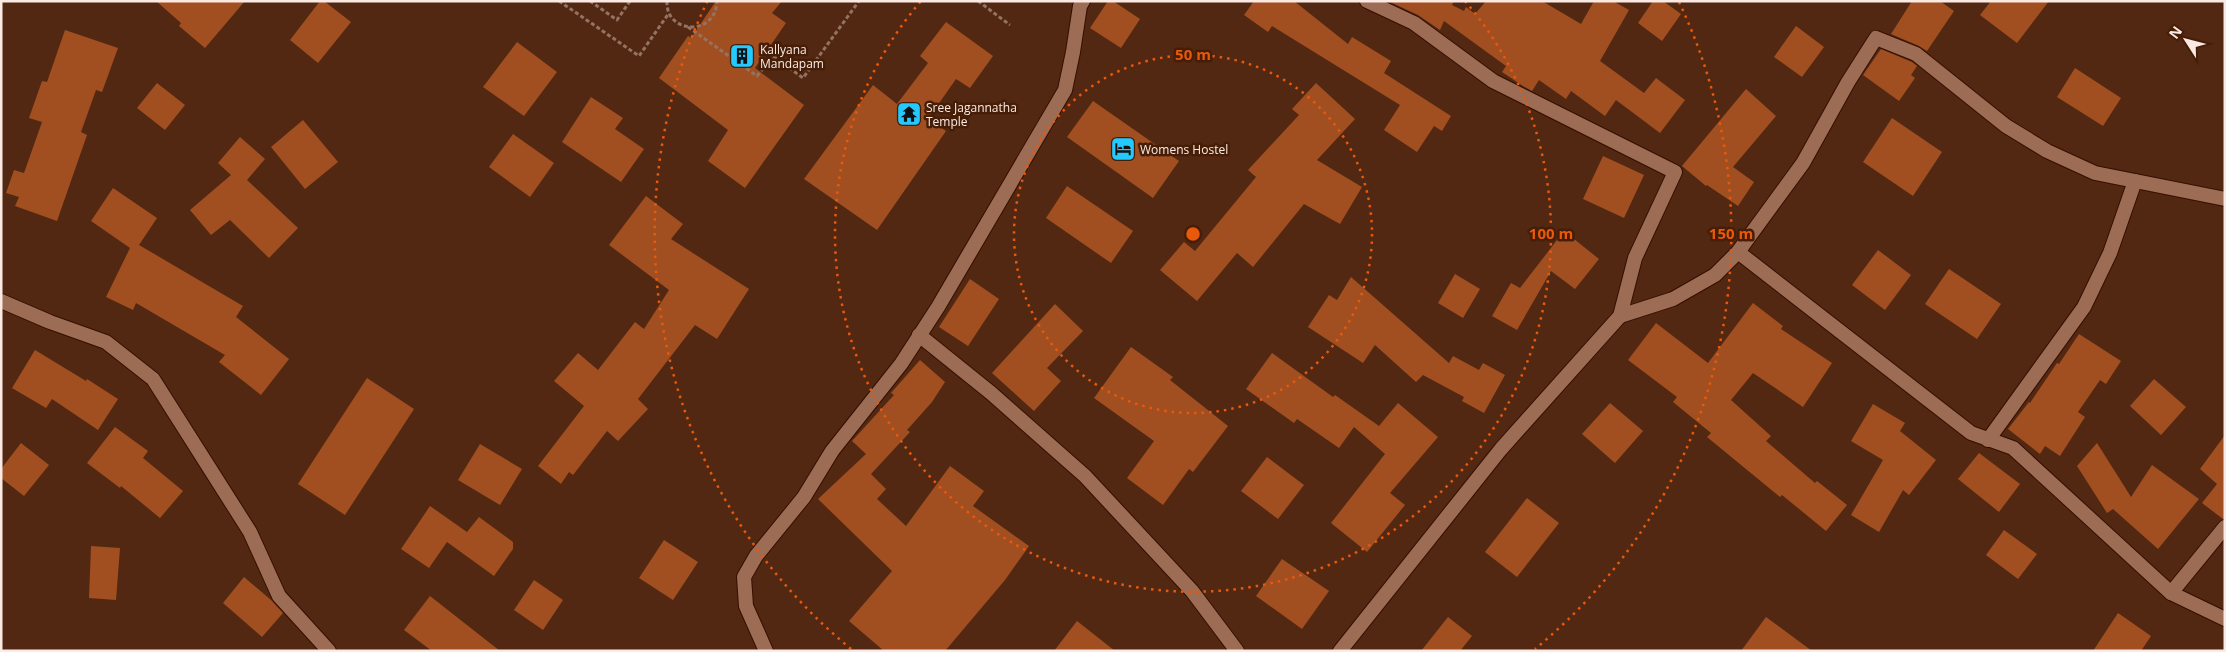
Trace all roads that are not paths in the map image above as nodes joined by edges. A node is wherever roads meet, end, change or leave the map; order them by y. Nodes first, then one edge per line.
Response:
1 (1083, 1) edge
2 (1367, 1) edge
3 (2135, 181) junction
4 (2225, 199) edge
5 (1738, 252) junction
6 (1, 301) edge
7 (1620, 316) junction
8 (919, 335) junction
9 (1988, 440) junction
10 (2225, 528) edge
11 (2171, 593) junction
12 (2225, 619) edge
13 (329, 651) edge
14 (766, 651) edge
15 (1237, 651) edge
16 (1340, 651) edge

1 - 8 street
2 - 7 street
3 - 4 street
3 - 5 street
3 - 9 street
5 - 7 street
5 - 9 street
6 - 13 street
7 - 16 street
8 - 14 street
8 - 15 street
9 - 11 street
10 - 11 street
11 - 12 street

